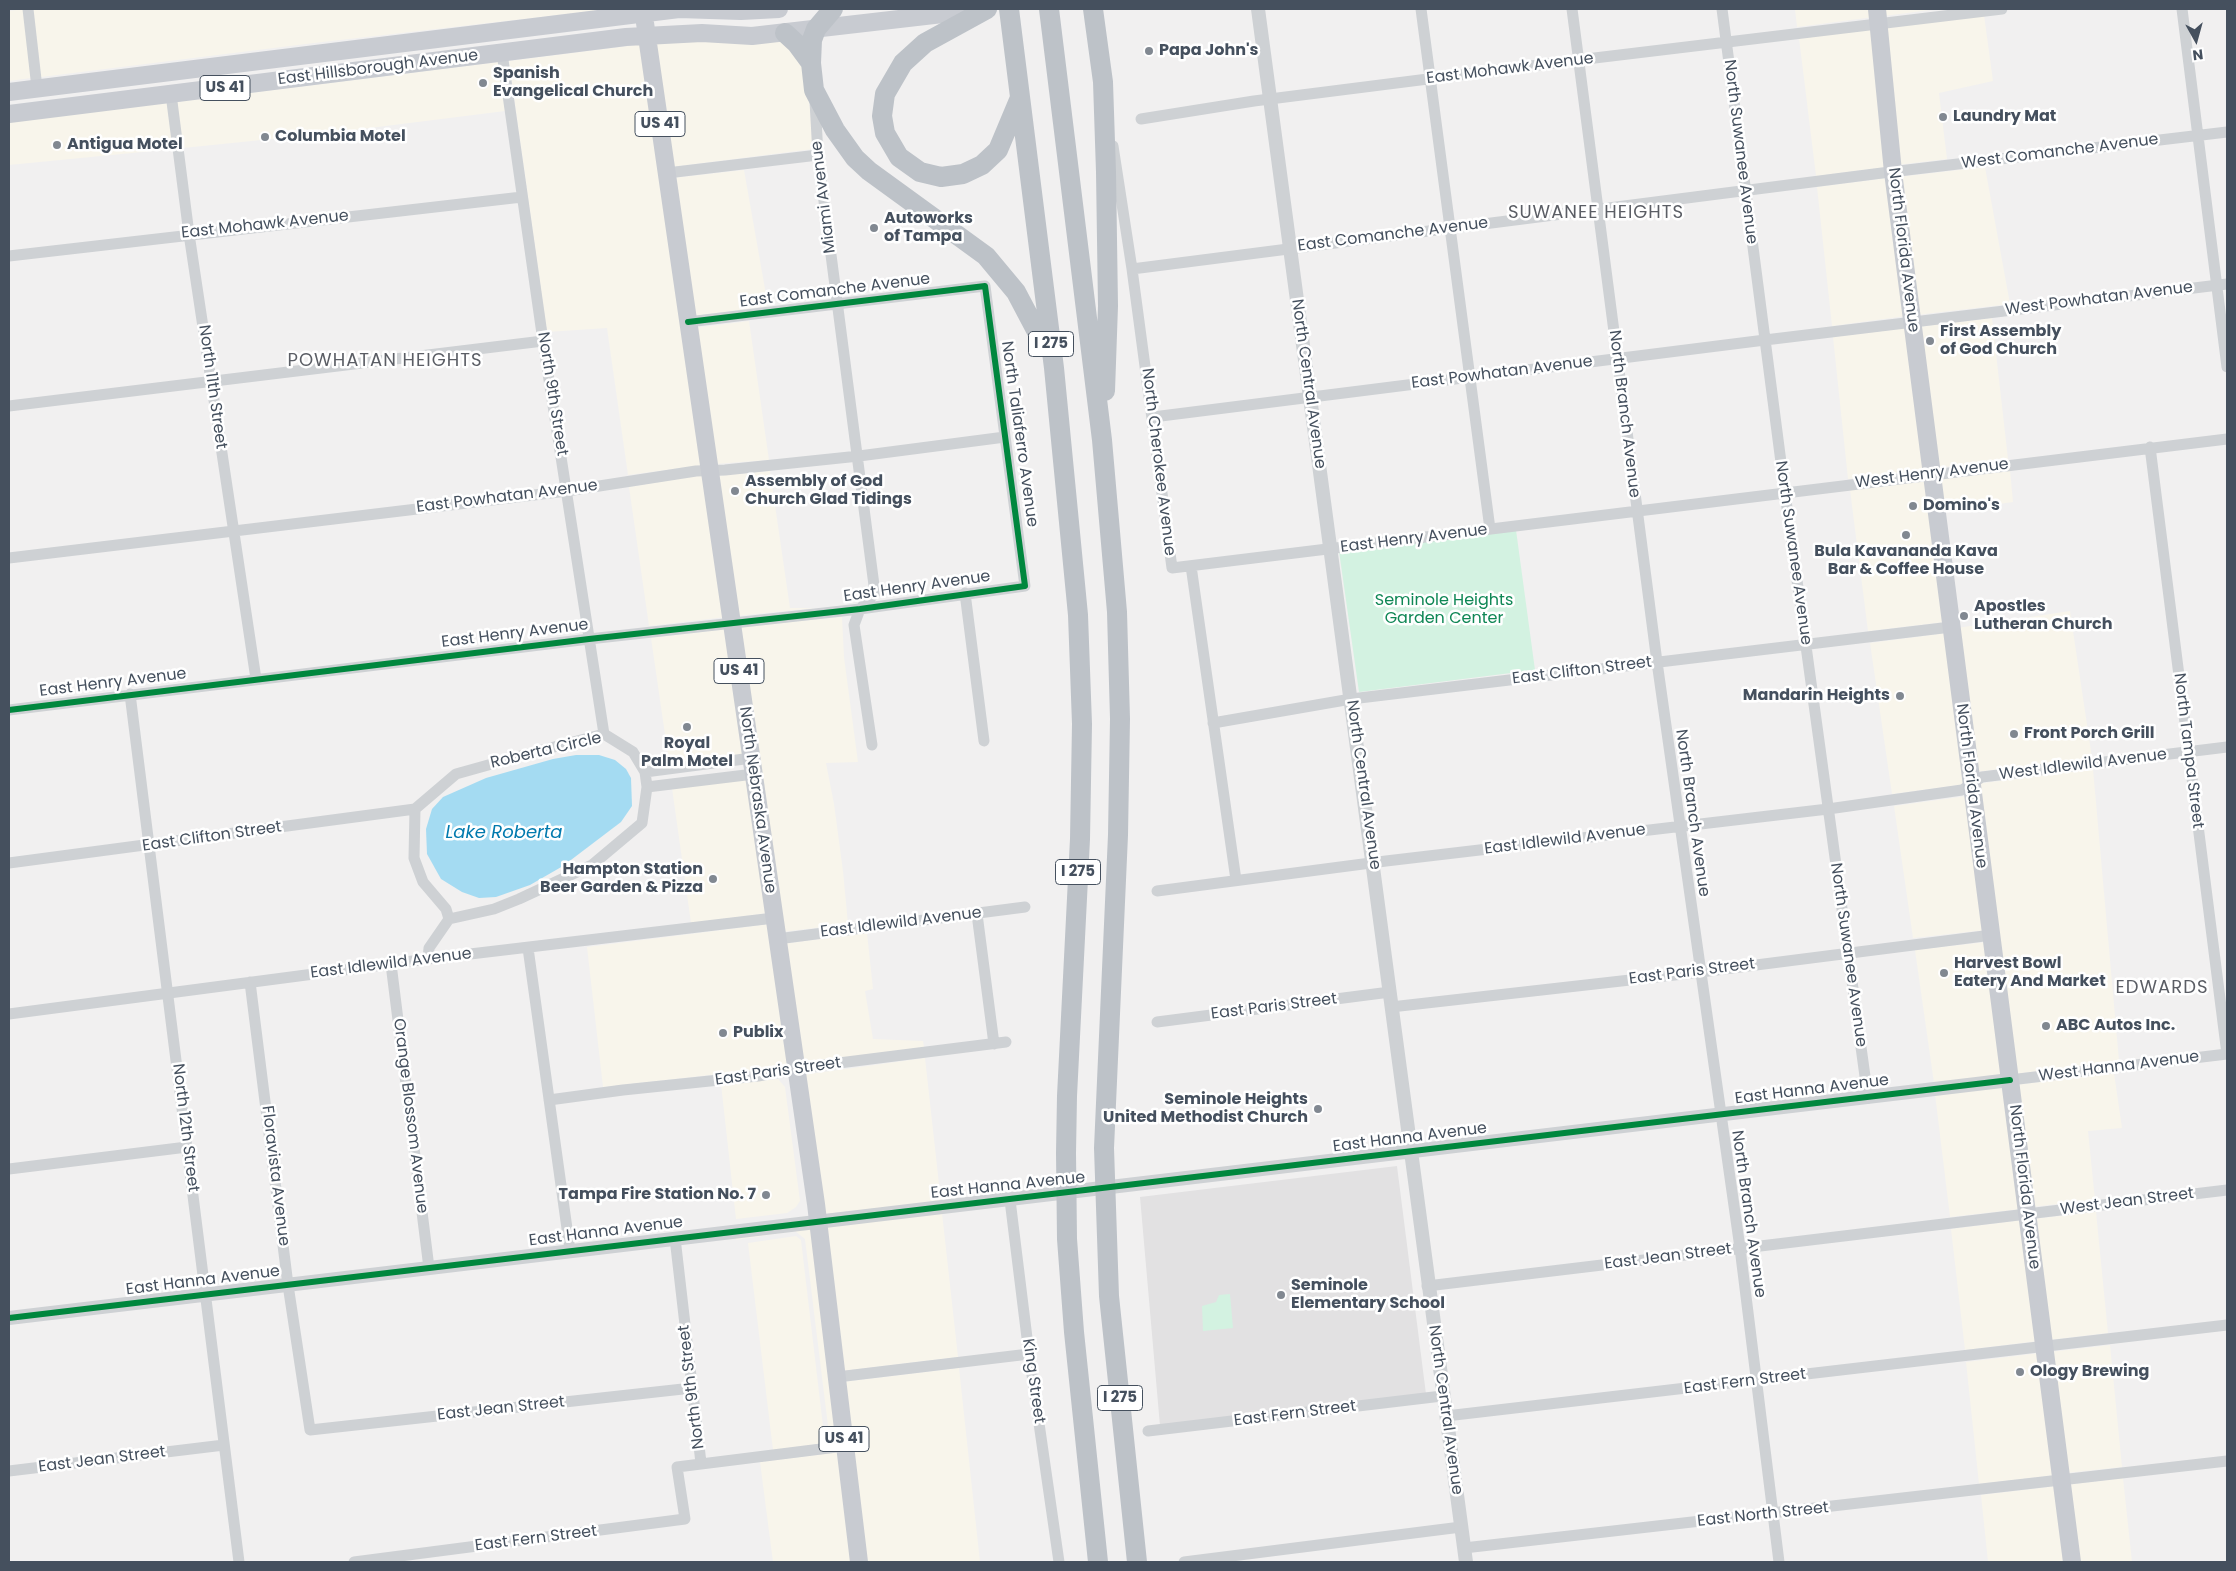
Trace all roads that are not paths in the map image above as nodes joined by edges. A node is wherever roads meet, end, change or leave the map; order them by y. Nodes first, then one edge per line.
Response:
1 (28, 9) edge
2 (779, 9) edge
3 (833, 9) edge
4 (987, 9) edge
5 (1009, 9) edge
6 (1049, 9) edge
7 (1093, 9) edge
8 (1258, 9) edge
9 (1421, 9) edge
10 (1572, 9) edge
11 (1722, 9) edge
12 (2002, 9) edge
13 (2182, 9) edge
14 (643, 11) edge
15 (1878, 16) edge
16 (816, 29) junction
17 (785, 33) junction
18 (646, 34) junction
19 (1726, 41) junction
20 (371, 47) junction
21 (502, 53) junction
22 (1578, 60) junction
23 (811, 63) junction
24 (190, 70) junction
25 (293, 79) junction
26 (1430, 79) junction
27 (1103, 82) junction
28 (37, 88) junction
29 (814, 90) junction
30 (9, 92) edge
31 (171, 94) junction
32 (1020, 98) junction
33 (1270, 99) junction
34 (12, 113) edge
35 (1141, 119) dead end
36 (2227, 132) edge
37 (2197, 135) junction
38 (818, 155) junction
39 (1892, 172) junction
40 (667, 173) junction
41 (1745, 191) junction
42 (522, 196) junction
43 (1598, 209) junction
44 (1449, 228) junction
45 (189, 234) junction
46 (1290, 248) junction
47 (9, 256) edge
48 (1132, 269) junction
49 (2222, 285) edge
50 (985, 286) joint
51 (838, 304) junction
52 (688, 322) junction
53 (1912, 322) junction
54 (1765, 340) junction
55 (543, 341) junction
56 (1617, 359) junction
57 (2227, 367) edge
58 (1054, 368) junction
59 (1470, 377) junction
60 (211, 380) junction
61 (1310, 398) junction
62 (9, 406) edge
63 (1153, 418) junction
64 (1005, 437) junction
65 (2227, 438) edge
66 (1102, 440) junction
67 (2150, 447) junction
68 (859, 456) junction
69 (710, 470) junction
70 (1931, 474) junction
71 (567, 491) junction
72 (1785, 493) junction
73 (1637, 511) junction
74 (1490, 529) junction
75 (233, 530) junction
76 (1331, 549) junction
77 (9, 558) edge
78 (1191, 566) junction
79 (1025, 586) joint
80 (965, 593) junction
81 (860, 610) junction
82 (732, 622) junction
83 (1951, 627) junction
84 (589, 639) junction
85 (1805, 645) junction
86 (1657, 662) junction
87 (256, 679) junction
88 (130, 694) junction
89 (1351, 699) junction
90 (9, 710) edge
91 (1213, 722) junction
92 (604, 734) junction
93 (984, 741) dead end
94 (872, 745) dead end
95 (2227, 747) edge
96 (2188, 752) junction
97 (753, 766) junction
98 (645, 772) junction
99 (1971, 783) junction
100 (647, 787) junction
101 (1828, 808) junction
102 (415, 809) junction
103 (1680, 826) junction
104 (150, 845) junction
105 (1373, 862) junction
106 (9, 863) edge
107 (1236, 880) junction
108 (1156, 891) dead end
109 (1025, 907) dead end
110 (977, 914) junction
111 (774, 918) junction
112 (449, 919) junction
113 (1992, 935) junction
114 (777, 939) junction
115 (528, 948) junction
116 (1848, 953) junction
117 (428, 959) junction
118 (391, 964) junction
119 (1701, 972) junction
120 (250, 982) junction
121 (1390, 992) junction
122 (168, 993) junction
123 (1392, 1006) junction
124 (9, 1014) edge
125 (1158, 1022) dead end
126 (1006, 1042) dead end
127 (994, 1044) junction
128 (2227, 1054) edge
129 (796, 1070) junction
130 (2010, 1080) junction
131 (1868, 1098) junction
132 (549, 1100) junction
133 (1720, 1115) junction
134 (187, 1147) junction
135 (1410, 1152) junction
136 (9, 1169) edge
137 (2227, 1190) edge
138 (1010, 1200) junction
139 (2027, 1214) junction
140 (818, 1221) junction
141 (675, 1238) junction
142 (1740, 1248) junction
143 (570, 1250) junction
144 (429, 1268) junction
145 (288, 1285) junction
146 (1427, 1286) junction
147 (207, 1295) junction
148 (9, 1318) edge
149 (2227, 1325) edge
150 (2044, 1346) junction
151 (1029, 1354) junction
152 (837, 1377) junction
153 (1757, 1381) junction
154 (692, 1388) junction
155 (1442, 1396) junction
156 (1446, 1416) junction
157 (310, 1430) joint
158 (1148, 1431) dead end
159 (224, 1445) junction
160 (845, 1446) junction
161 (2227, 1460) edge
162 (701, 1463) junction
163 (9, 1471) edge
164 (2061, 1480) junction
165 (1773, 1514) junction
166 (659, 1523) joint
167 (1461, 1527) junction
168 (1464, 1548) junction
169 (239, 1562) edge
170 (354, 1562) edge
171 (859, 1562) edge
172 (1059, 1562) edge
173 (1098, 1562) edge
174 (1137, 1562) edge
175 (1184, 1562) edge
176 (1466, 1562) edge
177 (1779, 1562) edge
178 (2072, 1562) edge

1 - 28 street
2 - 14 main road, East Hillsborough Avenue
3 - 16 highway
4 - 16 main road, East Hillsborough Avenue
4 - 32 highway
5 - 32 highway, I 275
6 - 66 highway, I 275
7 - 27 highway
8 - 33 street, North Central Avenue
9 - 26 street
10 - 22 street, North Branch Avenue
11 - 19 street, North Suwanee Avenue
12 - 15 street, East Mohawk Avenue
13 - 37 street
14 - 18 main road, North Nebraska Avenue / US 41
14 - 20 main road, East Hillsborough Avenue / US 41
15 - 19 street, East Mohawk Avenue
15 - 39 main road, North Florida Avenue
16 - 17 main road, East Hillsborough Avenue
16 - 23 highway
17 - 18 main road, East Hillsborough Avenue
17 - 23 highway
18 - 21 main road, East Hillsborough Avenue / US 41
18 - 40 main road, North Nebraska Avenue / US 41
19 - 22 street, East Mohawk Avenue
19 - 41 street, North Suwanee Avenue
20 - 24 main road, East Hillsborough Avenue / US 41
20 - 25 main road
21 - 25 main road, East Hillsborough Avenue / US 41
21 - 42 street, North 9th Street
22 - 26 street, East Mohawk Avenue
22 - 43 street, North Branch Avenue
23 - 29 highway
24 - 28 main road, East Hillsborough Avenue / US 41
24 - 31 main road
25 - 31 main road, East Hillsborough Avenue / US 41
26 - 33 street, East Mohawk Avenue
26 - 44 street
27 - 48 street, North Cherokee Avenue
27 - 66 highway
28 - 30 main road, East Hillsborough Avenue / US 41
28 - 34 main road
29 - 38 street, Miami Avenue
29 - 58 highway
31 - 34 main road, East Hillsborough Avenue / US 41
31 - 45 street, North 11th Street
32 - 58 highway, I 275
33 - 35 street, East Mohawk Avenue
33 - 46 street, North Central Avenue
36 - 37 street, West Comanche Avenue
37 - 39 street, West Comanche Avenue
37 - 49 street
38 - 40 street
38 - 51 street, Miami Avenue
39 - 41 street, East Comanche Avenue
39 - 53 main road, North Florida Avenue
40 - 52 main road, North Nebraska Avenue / US 41
41 - 43 street, East Comanche Avenue
41 - 54 street, North Suwanee Avenue
42 - 45 street, East Mohawk Avenue
42 - 55 street, North 9th Street
43 - 44 street, East Comanche Avenue
43 - 56 street, North Branch Avenue
44 - 46 street, East Comanche Avenue
44 - 59 street
45 - 47 street, East Mohawk Avenue
45 - 60 street, North 11th Street
46 - 48 street, East Comanche Avenue
46 - 61 street, North Central Avenue
48 - 63 street, North Cherokee Avenue
49 - 53 street, West Powhatan Avenue
49 - 57 street
50 - 51 street, East Comanche Avenue
50 - 64 street, North Taliaferro Avenue
51 - 52 street, East Comanche Avenue
51 - 68 street, Miami Avenue
52 - 69 main road, North Nebraska Avenue / US 41
53 - 54 street, East Powhatan Avenue
53 - 70 main road, North Florida Avenue
54 - 56 street, East Powhatan Avenue
54 - 72 street, North Suwanee Avenue
55 - 60 street
55 - 71 street, North 9th Street
56 - 59 street, East Powhatan Avenue
56 - 73 street, North Branch Avenue
58 - 173 highway, I 275
59 - 61 street, East Powhatan Avenue
59 - 74 street
60 - 62 street
60 - 75 street, North 11th Street
61 - 63 street, East Powhatan Avenue
61 - 76 street, North Central Avenue
63 - 78 street, North Cherokee Avenue
64 - 68 street, East Powhatan Avenue
64 - 79 street, North Taliaferro Avenue
65 - 67 street, West Henry Avenue
66 - 174 highway, I 275
67 - 70 street, West Henry Avenue
67 - 96 street, North Tampa Street
68 - 69 street, East Powhatan Avenue
68 - 81 street, Miami Avenue
69 - 71 street, East Powhatan Avenue
69 - 82 main road, North Nebraska Avenue / US 41
70 - 72 street, West Henry Avenue
70 - 83 main road, North Florida Avenue
71 - 75 street, East Powhatan Avenue
71 - 84 street, North 9th Street
72 - 73 street, West Henry Avenue
72 - 85 street, North Suwanee Avenue
73 - 74 street, East Henry Avenue
73 - 86 street, North Branch Avenue
74 - 76 street, East Henry Avenue
75 - 77 street, East Powhatan Avenue
75 - 87 street, North 11th Street
76 - 78 street, East Henry Avenue
76 - 89 street, North Central Avenue
78 - 91 street, North Cherokee Avenue
79 - 80 street, East Henry Avenue
80 - 81 street, East Henry Avenue
80 - 93 street
81 - 82 street, East Henry Avenue
81 - 94 street
82 - 84 street, East Henry Avenue
82 - 97 main road, North Nebraska Avenue / US 41
83 - 85 street, East Clifton Street
83 - 99 main road, North Florida Avenue
84 - 87 street, East Henry Avenue
84 - 92 street, North 9th Street
85 - 86 street, East Clifton Street
85 - 101 street, North Suwanee Avenue
86 - 89 street, East Clifton Street
86 - 103 street, North Branch Avenue
87 - 88 street, East Henry Avenue
88 - 90 street, East Henry Avenue
88 - 104 street, North 12th Street
89 - 91 street, East Clifton Street
89 - 105 street, North Central Avenue
91 - 107 street, North Cherokee Avenue
92 - 98 street, Roberta Circle
92 - 102 street, Roberta Circle
95 - 96 street, West Idlewild Avenue
96 - 99 street, West Idlewild Avenue
96 - 128 street, North Tampa Street
97 - 98 street
97 - 100 street
97 - 111 main road, North Nebraska Avenue / US 41
98 - 100 street, Roberta Circle
99 - 101 street, East Idlewild Avenue
99 - 113 main road, North Florida Avenue
100 - 112 street, Roberta Circle
101 - 103 street, East Idlewild Avenue
101 - 116 street, North Suwanee Avenue
102 - 104 street, East Clifton Street
102 - 112 street
103 - 105 street, East Idlewild Avenue
103 - 119 street, North Branch Avenue
104 - 106 street, East Clifton Street
104 - 122 street, North 12th Street
105 - 107 street, East Idlewild Avenue
105 - 121 street, North Central Avenue
107 - 108 street, East Idlewild Avenue
109 - 110 street, East Idlewild Avenue
110 - 114 street, East Idlewild Avenue
110 - 127 street
111 - 114 main road, North Nebraska Avenue / US 41
111 - 115 street, East Idlewild Avenue
112 - 117 street
113 - 116 street, East Paris Street
113 - 130 main road, North Florida Avenue
114 - 129 main road, North Nebraska Avenue / US 41
115 - 117 street, East Idlewild Avenue
115 - 132 street
116 - 119 street, East Paris Street
116 - 131 street, North Suwanee Avenue
117 - 118 street, East Idlewild Avenue
118 - 120 street, East Idlewild Avenue
118 - 144 street, Orange Blossom Avenue
119 - 123 street, East Paris Street
119 - 133 street, North Branch Avenue
120 - 122 street, East Idlewild Avenue
120 - 145 street, Floravista Avenue
121 - 123 street, North Central Avenue
121 - 125 street, East Paris Street
122 - 124 street, East Idlewild Avenue
122 - 134 street, North 12th Street
123 - 135 street, North Central Avenue
126 - 127 street, East Paris Street
127 - 129 street, East Paris Street
128 - 130 street, West Hanna Avenue
129 - 132 street, East Paris Street
129 - 140 main road, North Nebraska Avenue / US 41
130 - 131 street, East Hanna Avenue
130 - 139 main road, North Florida Avenue
131 - 133 street, East Hanna Avenue
132 - 143 street
133 - 135 street, East Hanna Avenue
133 - 142 street, North Branch Avenue
134 - 136 street
134 - 147 street, North 12th Street
135 - 138 street, East Hanna Avenue
135 - 146 street, North Central Avenue
137 - 139 street, West Jean Street
138 - 140 street, East Hanna Avenue
138 - 151 street, King Street
139 - 142 street, East Jean Street
139 - 150 main road, North Florida Avenue
140 - 141 street, East Hanna Avenue
140 - 152 main road, North Nebraska Avenue / US 41
141 - 143 street, East Hanna Avenue
141 - 154 street, North 9th Street
142 - 146 street, East Jean Street
142 - 153 street, North Branch Avenue
143 - 144 street, East Hanna Avenue
144 - 145 street, East Hanna Avenue
145 - 147 street, East Hanna Avenue
145 - 157 street, Floravista Avenue
146 - 155 street, North Central Avenue
147 - 148 street, East Hanna Avenue
147 - 159 street, North 12th Street
149 - 150 street, East Fern Street
150 - 153 street, East Fern Street
150 - 164 main road, North Florida Avenue
151 - 152 street
151 - 172 street, King Street
152 - 160 main road, North Nebraska Avenue / US 41
153 - 156 street, East Fern Street
153 - 165 street, North Branch Avenue
154 - 157 street, East Jean Street
154 - 162 street, North 9th Street
155 - 156 street, North Central Avenue
155 - 158 street, East Fern Street
156 - 167 street, North Central Avenue
159 - 163 street, East Jean Street
159 - 169 street, North 12th Street
160 - 162 street
160 - 171 main road, North Nebraska Avenue / US 41
161 - 164 street, East North Street
162 - 166 street, North 9th Street
164 - 165 street, East North Street
164 - 178 main road, North Florida Avenue
165 - 168 street, East North Street
165 - 177 street, North Branch Avenue
166 - 170 street, East Fern Street
167 - 168 street, North Central Avenue
167 - 175 street
168 - 176 street, North Central Avenue

